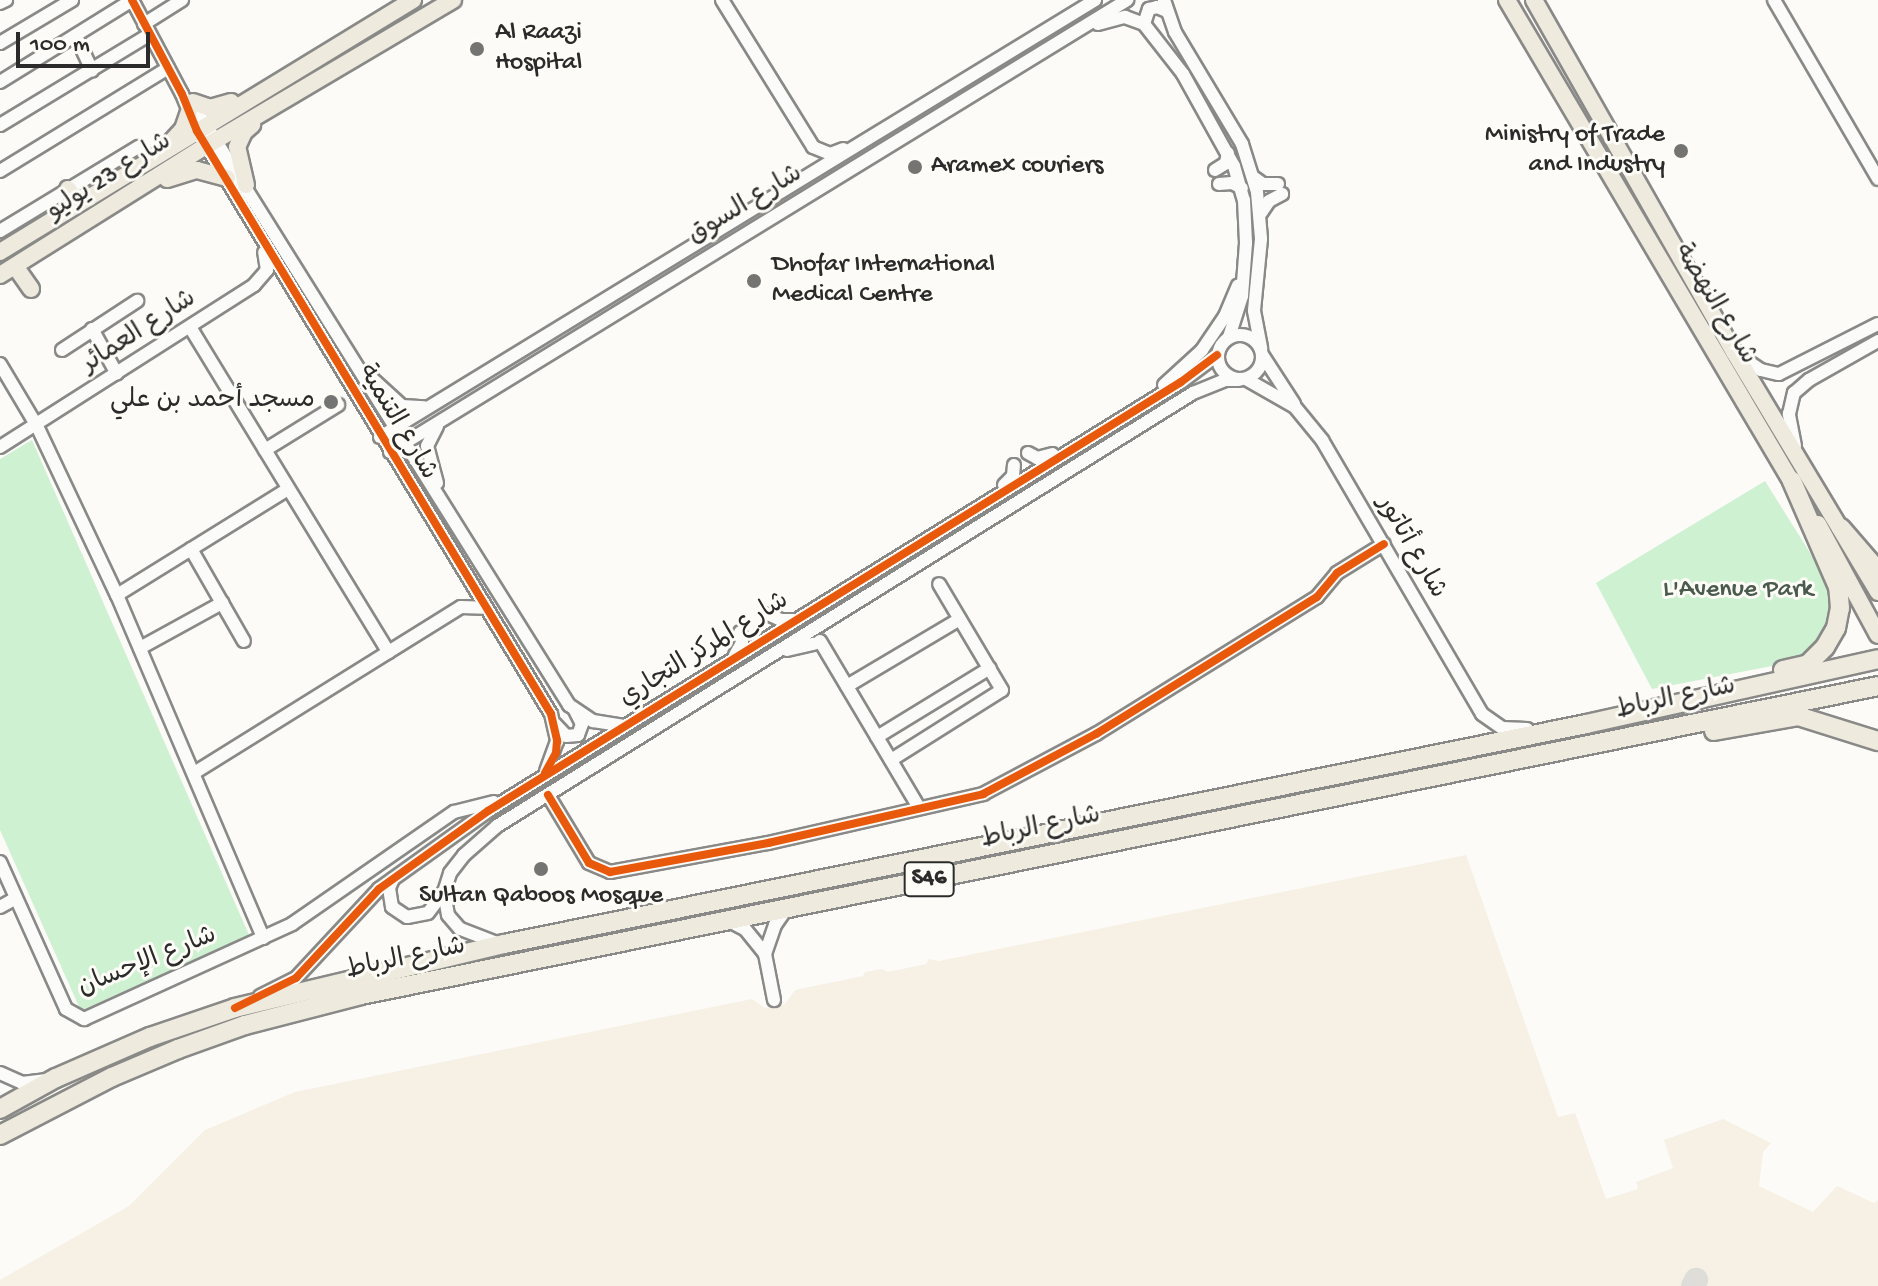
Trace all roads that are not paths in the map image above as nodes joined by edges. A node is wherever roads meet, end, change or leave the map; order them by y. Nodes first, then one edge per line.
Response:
1 (6, 0) edge
2 (72, 0) edge
3 (132, 0) edge
4 (182, 0) edge
5 (453, 0) edge
6 (722, 0) edge
7 (1095, 0) edge
8 (1127, 0) edge
9 (1507, 0) edge
10 (1534, 0) edge
11 (1774, 0) edge
12 (410, 1) edge
13 (0, 3) edge
14 (1166, 5) edge
15 (1144, 24) junction
16 (1084, 27) junction
17 (147, 29) junction
18 (76, 36) junction
19 (0, 43) edge
20 (168, 68) junction
21 (92, 70) junction
22 (0, 82) edge
23 (262, 92) junction
24 (188, 103) junction
25 (274, 107) junction
26 (906, 117) junction
27 (0, 125) edge
28 (202, 128) junction
29 (211, 143) junction
30 (138, 147) dead end
31 (813, 147) junction
32 (1228, 152) junction
33 (140, 167) junction
34 (1215, 170) dead end
35 (0, 171) edge
36 (1876, 171) edge
37 (1253, 177) junction
38 (227, 178) junction
39 (1219, 184) dead end
40 (246, 185) junction
41 (1242, 188) junction
42 (62, 193) junction
43 (133, 194) junction
44 (784, 194) junction
45 (89, 198) junction
46 (1261, 213) junction
47 (61, 215) junction
48 (0, 231) edge
49 (259, 233) junction
50 (0, 252) edge
51 (1245, 260) junction
52 (15, 266) junction
53 (0, 275) edge
54 (31, 289) dead end
55 (137, 301) dead end
56 (1878, 324) edge
57 (190, 327) junction
58 (92, 329) junction
59 (1229, 337) junction
60 (1878, 341) edge
61 (62, 350) dead end
62 (1262, 352) junction
63 (1734, 352) junction
64 (1217, 355) junction
65 (0, 364) edge
66 (360, 370) junction
67 (1791, 370) junction
68 (117, 374) junction
69 (1242, 379) junction
70 (1801, 386) junction
71 (1151, 400) junction
72 (434, 404) junction
73 (338, 405) dead end
74 (1295, 407) junction
75 (441, 421) junction
76 (37, 426) junction
77 (396, 427) junction
78 (380, 437) junction
79 (406, 442) junction
80 (1074, 445) junction
81 (0, 447) edge
82 (265, 450) junction
83 (390, 452) junction
84 (1028, 453) dead end
85 (1802, 464) junction
86 (1014, 465) dead end
87 (1792, 481) junction
88 (288, 489) junction
89 (437, 494) junction
90 (991, 497) junction
91 (1841, 528) junction
92 (1384, 544) junction
93 (191, 549) junction
94 (1878, 571) edge
95 (469, 582) junction
96 (939, 584) dead end
97 (1878, 592) edge
98 (117, 595) junction
99 (222, 603) junction
100 (461, 607) junction
101 (484, 608) junction
102 (768, 614) dead end
103 (960, 619) junction
104 (794, 620) junction
105 (740, 632) dead end
106 (1878, 635) edge
107 (244, 641) dead end
108 (140, 648) junction
109 (388, 652) junction
110 (776, 652) junction
111 (735, 656) junction
112 (1878, 659) edge
113 (990, 668) junction
114 (847, 686) junction
115 (1878, 686) edge
116 (1693, 701) junction
117 (574, 710) junction
118 (554, 721) junction
119 (1586, 724) junction
120 (623, 726) junction
121 (877, 737) junction
122 (1878, 741) edge
123 (1588, 744) junction
124 (891, 760) junction
125 (194, 773) junction
126 (545, 773) junction
127 (548, 795) junction
128 (505, 800) junction
129 (919, 808) junction
130 (0, 862) edge
131 (393, 879) junction
132 (444, 892) junction
133 (16, 898) junction
134 (0, 907) edge
135 (787, 908) junction
136 (727, 920) junction
137 (263, 938) junction
138 (504, 944) junction
139 (765, 954) junction
140 (774, 1000) dead end
141 (235, 1008) junction
142 (0, 1073) edge
143 (56, 1078) junction
144 (0, 1109) edge
145 (0, 1135) edge

1 - 13 street
2 - 19 street
3 - 17 street, شارع التنمية
3 - 18 street
4 - 17 street
5 - 25 main road, شارع 23 يوليو
6 - 31 street
7 - 26 street, شارع السوق
8 - 16 street, شارع السوق
9 - 87 main road, شارع النهضة
10 - 63 main road, شارع النهضة
11 - 36 street
12 - 23 main road, شارع 23 يوليو
14 - 15 street
14 - 37 street
15 - 16 street
15 - 32 street
16 - 75 street, شارع السوق
17 - 20 street, شارع التنمية
17 - 21 street
18 - 21 street
18 - 22 street
20 - 24 street, شارع التنمية
20 - 35 street
21 - 27 street
23 - 24 main road
23 - 28 main road, شارع 23 يوليو
24 - 28 street, شارع التنمية
24 - 33 main road
25 - 29 main road, شارع 23 يوليو
25 - 40 main road
26 - 31 street
26 - 44 street, شارع السوق
28 - 29 street, شارع التنمية
28 - 33 main road, شارع 23 يوليو
29 - 38 street, شارع التنمية
29 - 40 street, شارع التنمية
29 - 43 main road, شارع 23 يوليو
30 - 42 street
31 - 44 street
32 - 34 street
32 - 41 street
33 - 45 main road, شارع 23 يوليو
37 - 46 street
37 - 46 street
38 - 43 main road
38 - 49 street, شارع التنمية
39 - 41 street
40 - 66 street, شارع التنمية
41 - 51 street
42 - 45 main road
42 - 47 main road
42 - 48 street
43 - 52 main road, شارع 23 يوليو
44 - 72 street, شارع السوق
45 - 47 main road, شارع 23 يوليو
46 - 62 street
47 - 50 main road, شارع 23 يوليو
49 - 57 street, شارع العمائر
49 - 78 street, شارع التنمية
51 - 59 street
51 - 71 street
52 - 53 main road, شارع 23 يوليو
52 - 54 main road
55 - 58 street
56 - 67 street
57 - 68 street, شارع العمائر
57 - 82 street
58 - 61 street
58 - 68 street
59 - 62 street
59 - 64 street
60 - 70 street
62 - 69 street
62 - 74 street, شارع أتاتور
63 - 67 street
63 - 85 main road, شارع النهضة
64 - 69 street
64 - 71 street, شارع المركز التجاري
65 - 76 street
66 - 72 street
66 - 77 street, شارع التنمية
67 - 70 street
68 - 76 street, شارع العمائر
69 - 74 street, شارع أتاتور
69 - 110 street, شارع المركز التجاري
70 - 85 street
71 - 80 street, شارع المركز التجاري
72 - 77 street, شارع السوق
73 - 82 street
74 - 92 street, شارع أتاتور
75 - 79 street, شارع السوق
75 - 89 street
76 - 81 street, شارع العمائر
76 - 98 street
77 - 78 street, شارع السوق
77 - 79 street, شارع التنمية
78 - 83 street, شارع التنمية
79 - 83 street, شارع السوق
79 - 89 street, شارع التنمية
80 - 84 street
80 - 90 street, شارع المركز التجاري
82 - 88 street
83 - 95 street, شارع التنمية
85 - 91 main road, شارع النهضة
86 - 90 street
87 - 106 main road, شارع النهضة
87 - 116 highway
88 - 93 street
88 - 109 street
89 - 117 street, شارع التنمية
90 - 104 street, شارع المركز التجاري
91 - 94 highway
91 - 97 main road, شارع النهضة
92 - 119 street, شارع أتاتور
92 - 129 street
93 - 98 street
93 - 99 street
95 - 100 street
95 - 101 street, شارع التنمية
96 - 103 street
98 - 108 street
99 - 107 street
99 - 108 street
100 - 101 street
100 - 109 street
101 - 118 street, شارع التنمية
102 - 104 street
103 - 113 street
103 - 114 street
104 - 111 street, شارع المركز التجاري
105 - 111 street
108 - 125 street
109 - 125 street
110 - 114 street
110 - 127 street, شارع المركز التجاري
111 - 120 street, شارع المركز التجاري
112 - 116 highway, شارع الرباط / S46
113 - 121 street
113 - 124 street
114 - 121 street
115 - 123 highway, شارع الرباط / S46
116 - 119 highway, شارع الرباط / S46
117 - 118 street
117 - 120 street
118 - 126 street
119 - 138 highway, شارع الرباط / S46
120 - 126 street, شارع المركز التجاري
121 - 124 street
122 - 123 highway
123 - 135 highway, شارع الرباط / S46
124 - 129 street
125 - 137 street
126 - 128 street, شارع المركز التجاري
127 - 129 street
127 - 132 street, شارع المركز التجاري
128 - 131 street, شارع المركز التجاري
128 - 137 street
130 - 133 street, شارع الإحسان
131 - 132 street
131 - 141 street, شارع المركز التجاري
132 - 138 street
133 - 134 street
133 - 137 street, شارع الإحسان
135 - 136 highway, شارع الرباط / S46
135 - 139 street
136 - 139 street
136 - 145 highway, شارع الرباط / S46
138 - 141 highway, شارع الرباط / S46
139 - 140 street
141 - 143 highway, شارع الرباط / S46
142 - 143 street
143 - 144 highway, شارع الرباط / S46

